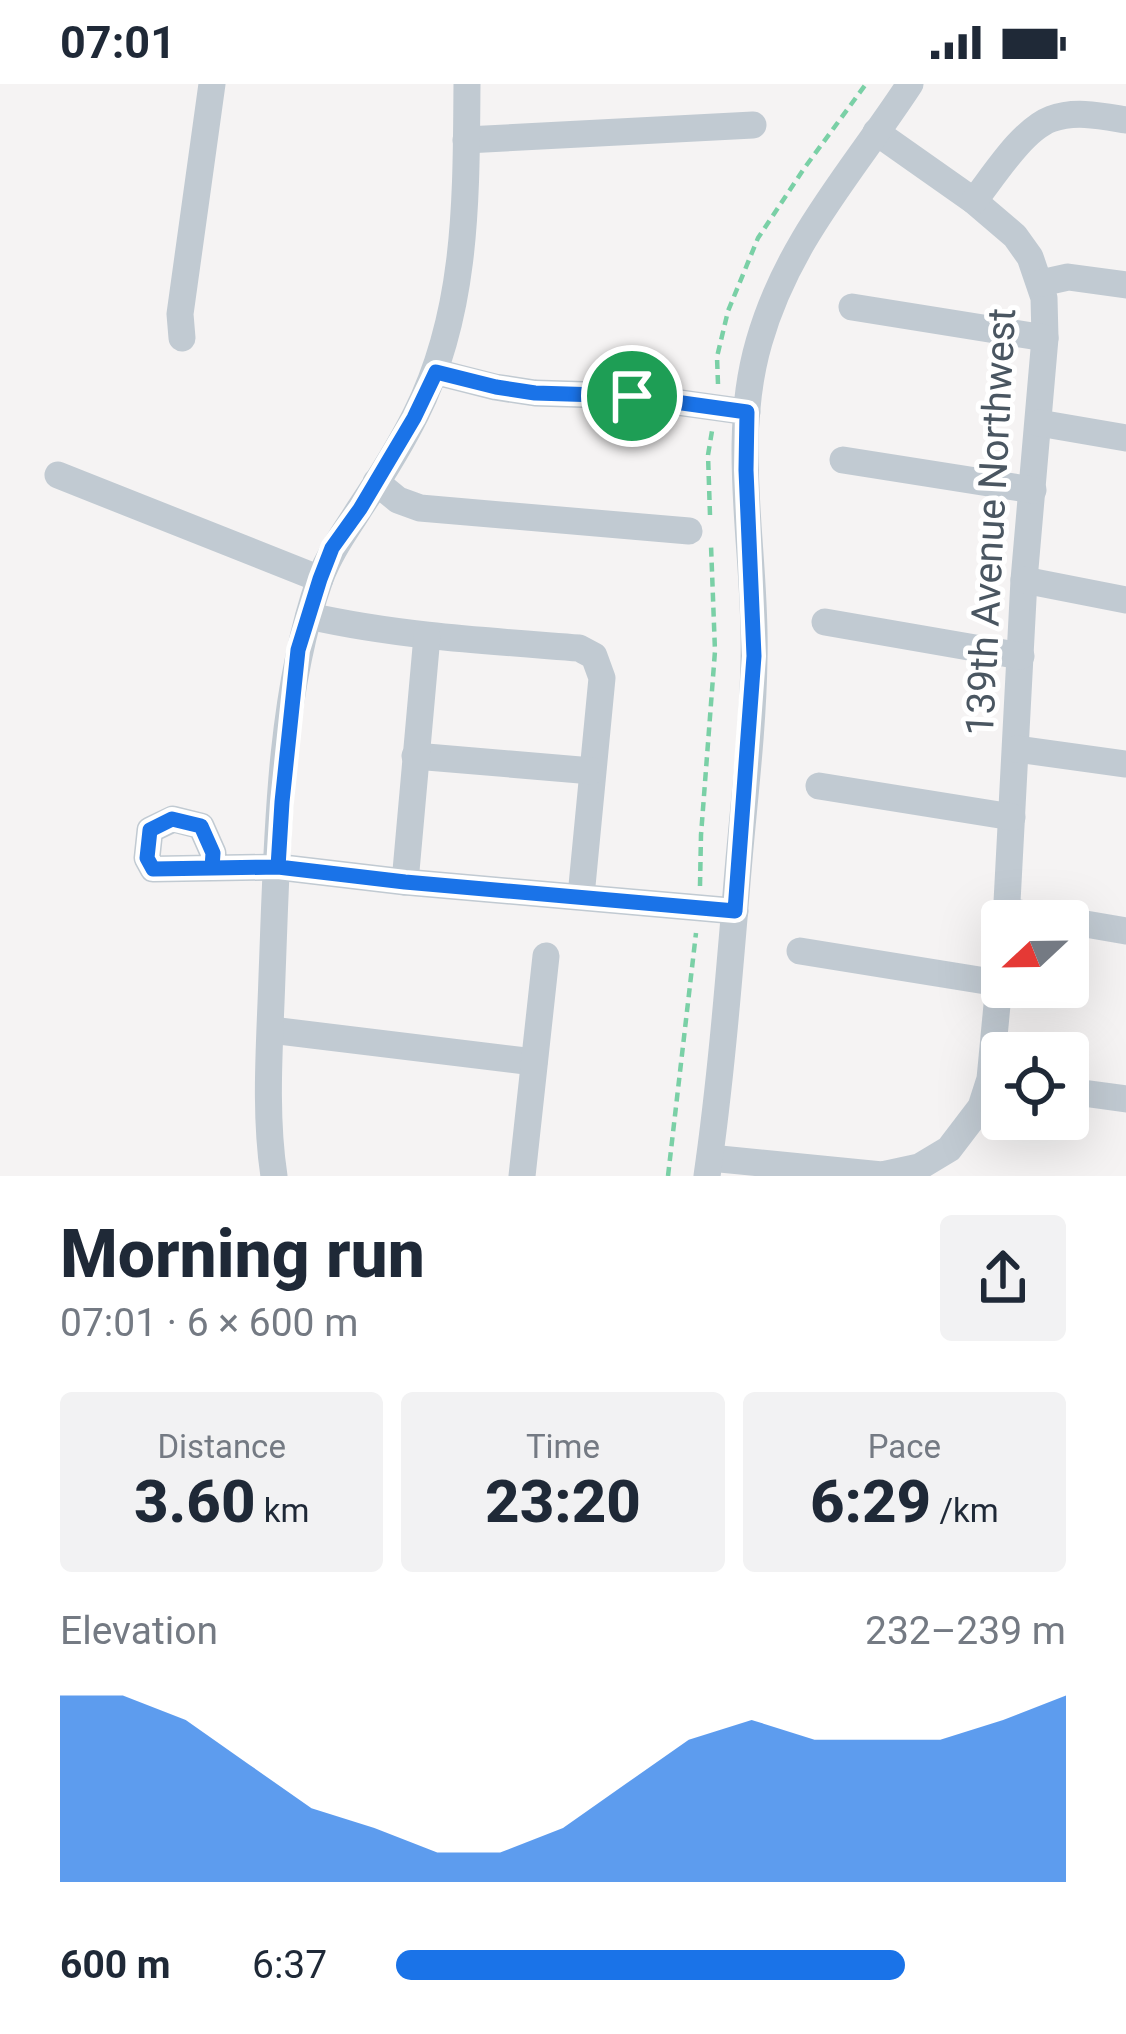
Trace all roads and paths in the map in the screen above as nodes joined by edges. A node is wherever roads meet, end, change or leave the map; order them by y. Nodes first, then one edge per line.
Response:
1 (212, 84) edge
2 (466, 84) edge
3 (866, 84) edge
4 (910, 84) edge
5 (1126, 120) edge
6 (753, 125) dead end
7 (876, 132) junction
8 (466, 140) junction
9 (974, 201) junction
10 (1041, 283) junction
11 (1126, 285) edge
12 (852, 307) dead end
13 (182, 338) dead end
14 (1045, 338) junction
15 (436, 372) junction
16 (719, 390) dead end
17 (747, 412) junction
18 (1039, 423) junction
19 (714, 426) dead end
20 (1126, 438) edge
21 (843, 460) dead end
22 (58, 475) dead end
23 (376, 482) junction
24 (1033, 490) junction
25 (689, 531) dead end
26 (320, 579) junction
27 (1024, 580) junction
28 (1126, 600) edge
29 (309, 616) junction
30 (825, 622) dead end
31 (427, 636) junction
32 (1021, 656) junction
33 (1016, 749) junction
34 (415, 755) junction
35 (1126, 764) edge
36 (592, 771) junction
37 (819, 786) dead end
38 (1012, 817) junction
39 (278, 867) junction
40 (212, 868) dead end
41 (405, 882) junction
42 (580, 896) junction
43 (1008, 900) edge
44 (699, 908) junction
45 (735, 911) junction
46 (1089, 925) edge
47 (1126, 931) edge
48 (800, 951) dead end
49 (546, 956) dead end
50 (981, 980) edge
51 (271, 1030) junction
52 (534, 1062) junction
53 (1089, 1094) edge
54 (1126, 1099) edge
55 (981, 1107) edge
56 (708, 1167) edge
57 (938, 1168) edge
58 (793, 1172) edge
59 (274, 1176) edge
60 (522, 1176) edge
61 (668, 1176) edge

1 - 13 street
2 - 8 street
3 - 16 path
4 - 7 street
5 - 9 street
6 - 8 street
7 - 9 street, 139th Avenue Northwest
7 - 17 street
8 - 15 street
9 - 10 street, 139th Avenue Northwest
10 - 11 street
10 - 14 street, 139th Avenue Northwest
12 - 14 street
14 - 18 street, 139th Avenue Northwest
15 - 17 street
15 - 23 street
17 - 45 street
18 - 20 street
18 - 24 street, 139th Avenue Northwest
19 - 44 path
21 - 24 street
22 - 26 street
23 - 25 street
23 - 26 street
24 - 27 street, 139th Avenue Northwest
26 - 29 street
27 - 28 street
27 - 32 street, 139th Avenue Northwest
29 - 31 street
29 - 39 street
30 - 32 street
31 - 34 street
31 - 36 street
32 - 33 street, 139th Avenue Northwest
33 - 35 street
33 - 38 street, 139th Avenue Northwest
34 - 36 street
34 - 41 street
36 - 42 street
37 - 38 street
38 - 43 street, 139th Avenue Northwest
39 - 40 street
39 - 41 street
39 - 51 street
41 - 42 street
42 - 44 street
44 - 45 street
44 - 61 path
45 - 56 street
46 - 47 street
48 - 50 street
49 - 52 street
51 - 52 street
51 - 59 street
52 - 60 street
53 - 54 street
55 - 57 street
56 - 58 street
57 - 58 street

